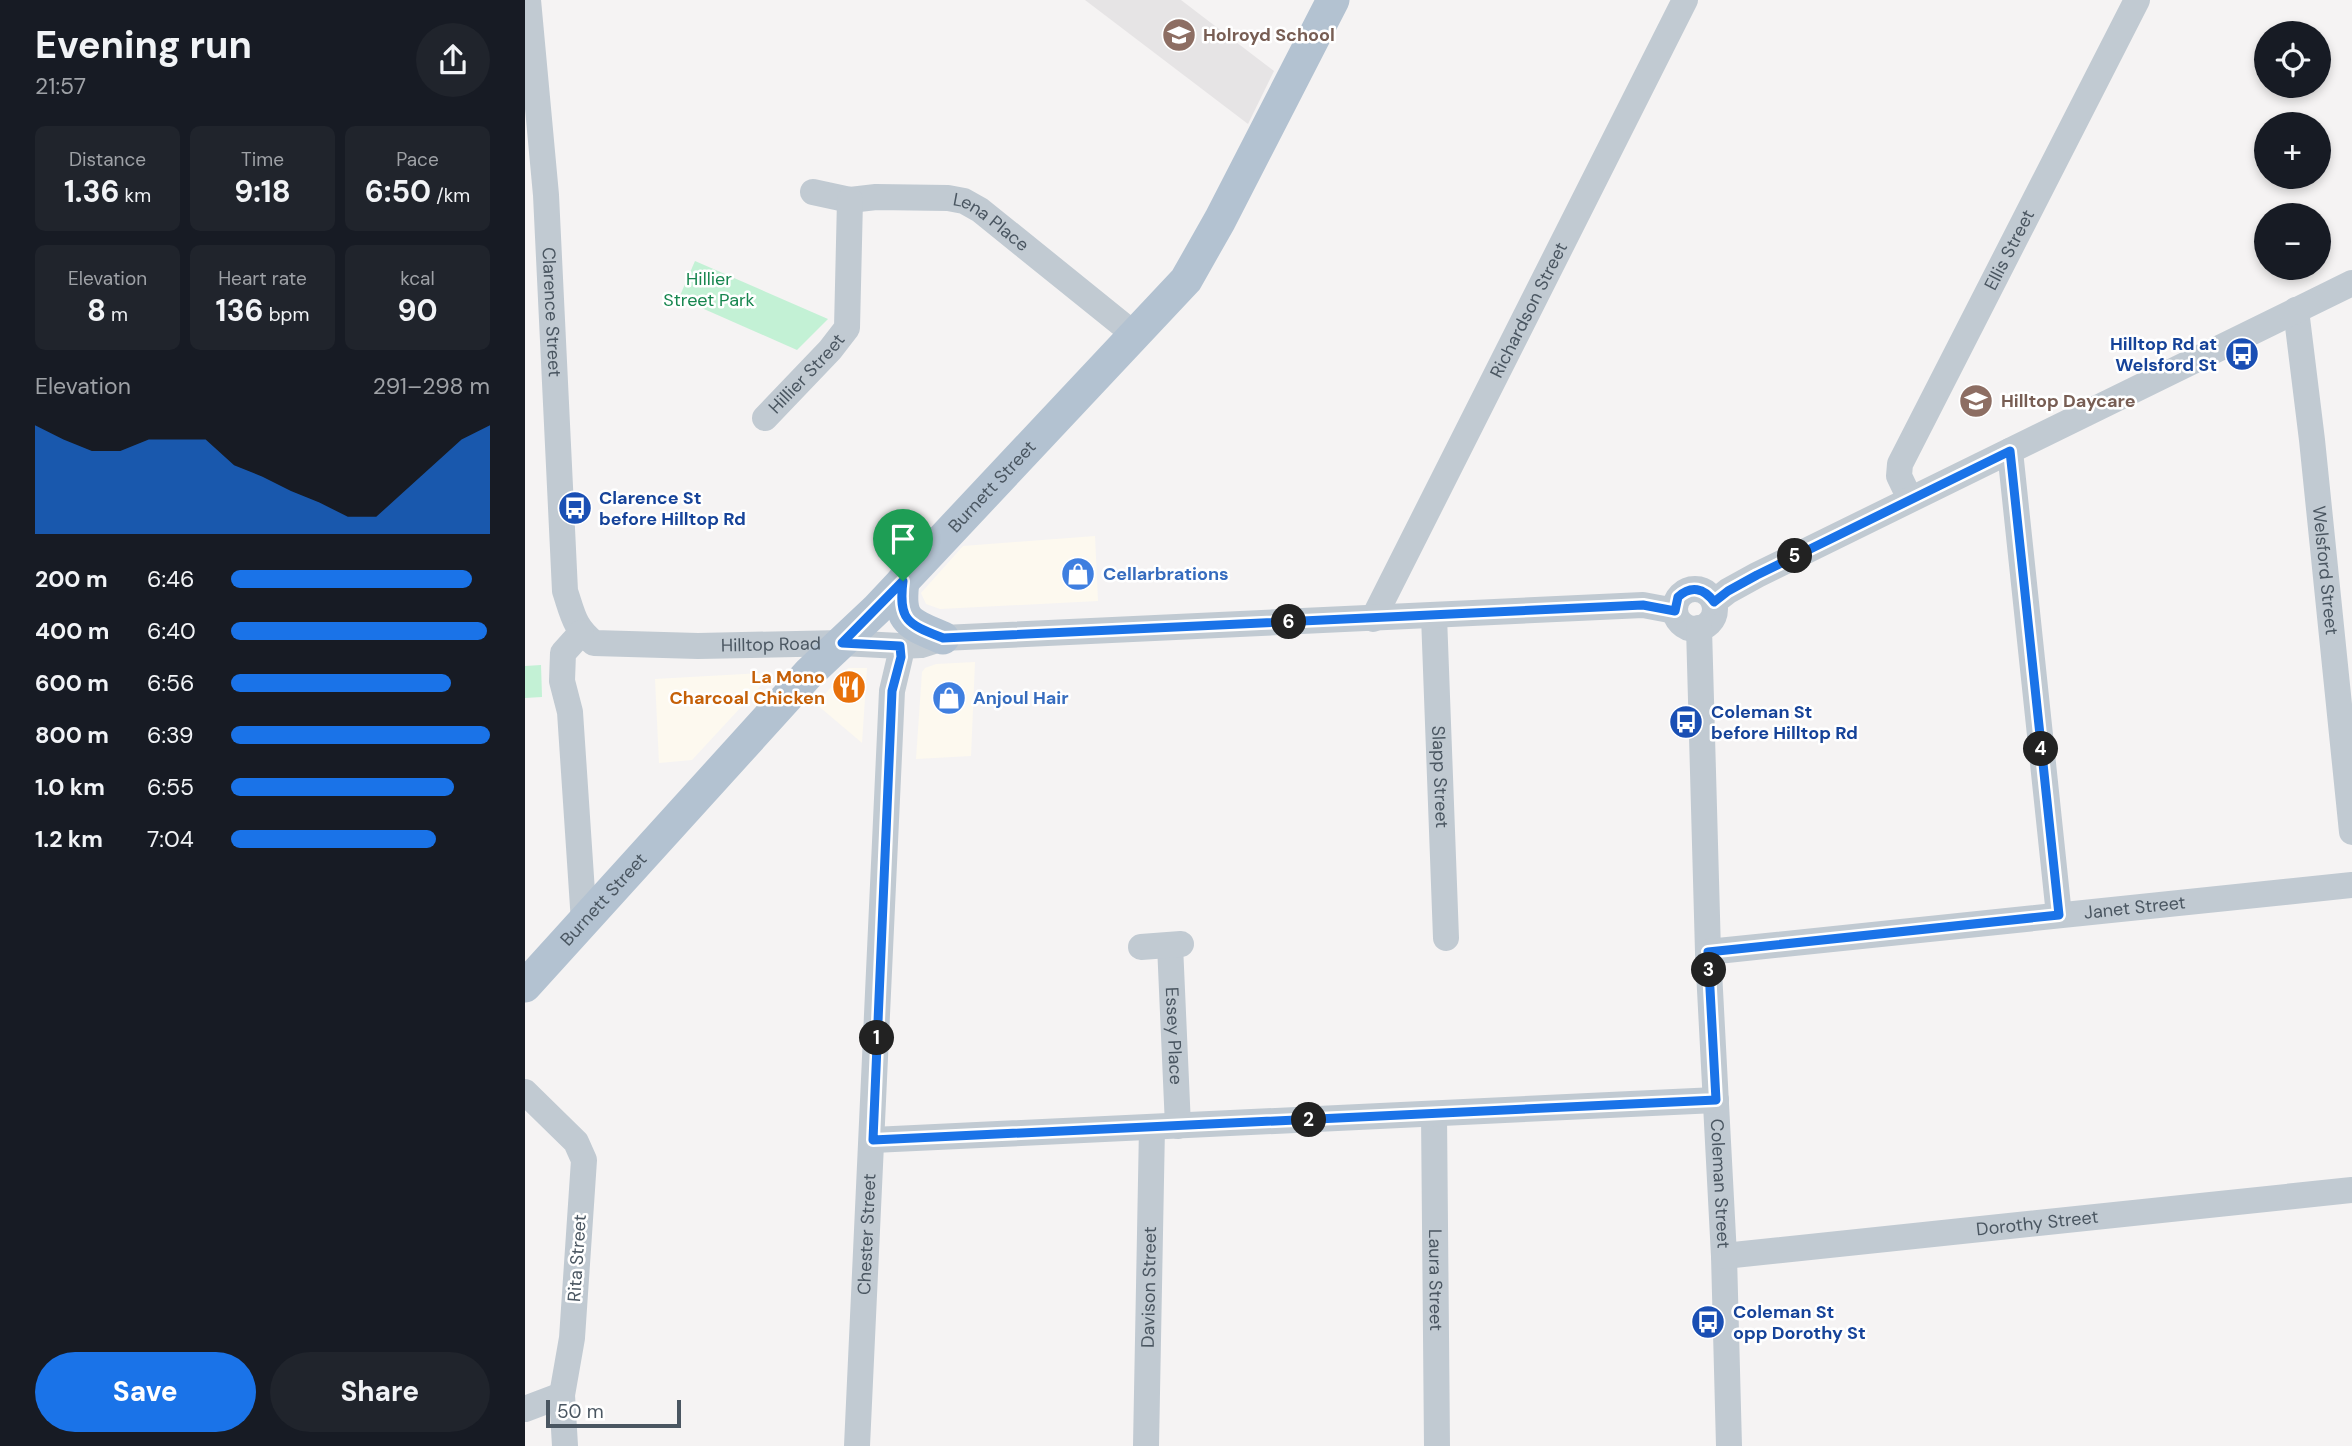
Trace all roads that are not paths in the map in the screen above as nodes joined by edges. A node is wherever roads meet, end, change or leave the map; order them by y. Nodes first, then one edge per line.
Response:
1 (529, 0) edge
2 (1333, 0) edge
3 (1685, 0) edge
4 (2137, 0) edge
5 (813, 192) dead end
6 (850, 200) junction
7 (536, 212) edge
8 (2352, 283) edge
9 (2296, 310) junction
10 (1135, 335) junction
11 (765, 418) dead end
12 (2010, 451) junction
13 (1910, 499) junction
14 (903, 581) junction
15 (1714, 602) junction
16 (1675, 611) junction
17 (1434, 615) junction
18 (1373, 619) junction
19 (1699, 628) junction
20 (943, 638) junction
21 (577, 640) junction
22 (842, 643) junction
23 (900, 646) junction
24 (2352, 832) edge
25 (2352, 885) edge
26 (2059, 915) junction
27 (584, 922) junction
28 (1446, 937) dead end
29 (1141, 947) dead end
30 (1708, 952) junction
31 (525, 986) edge
32 (525, 1092) edge
33 (1716, 1100) junction
34 (1434, 1114) junction
35 (1178, 1126) junction
36 (1152, 1127) junction
37 (873, 1140) junction
38 (2352, 1190) edge
39 (1724, 1256) junction
40 (562, 1395) junction
41 (525, 1409) edge
42 (565, 1446) edge
43 (857, 1446) edge
44 (1146, 1446) edge
45 (1437, 1446) edge
46 (1729, 1446) edge

1 - 7 street, Clarence Street
2 - 10 main road, Burnett Street
3 - 18 street, Richardson Street
4 - 13 street, Ellis Street
5 - 6 street, Lena Place
6 - 10 street, Lena Place
6 - 11 street, Hillier Street
7 - 21 street, Clarence Street
8 - 9 street
9 - 12 street
9 - 24 street, Welsford Street
10 - 14 main road, Burnett Street
12 - 13 street
12 - 26 street
13 - 15 street
14 - 20 main road
14 - 22 main road, Burnett Street
15 - 16 street
15 - 19 street
16 - 17 street, Hilltop Road
16 - 19 street
17 - 18 street, Hilltop Road
17 - 28 street, Slapp Street
18 - 20 street, Hilltop Road
19 - 30 street, Coleman Street
20 - 22 street, Hilltop Road
20 - 23 street, Hilltop Road
21 - 22 street, Hilltop Road
21 - 27 street
22 - 23 street, Hilltop Road
22 - 27 main road, Burnett Street
23 - 37 street, Chester Street
25 - 26 street, Janet Street
26 - 30 street, Janet Street
27 - 31 main road, Burnett Street
29 - 35 street, Essey Place
30 - 33 street, Coleman Street
32 - 40 street, Rita Street
33 - 34 street
33 - 39 street, Coleman Street
34 - 35 street
34 - 45 street, Laura Street
35 - 36 street
36 - 37 street
36 - 44 street, Davison Street
37 - 43 street, Chester Street
38 - 39 street, Dorothy Street
39 - 46 street, Coleman Street
40 - 41 street
40 - 42 street, Rita Street

